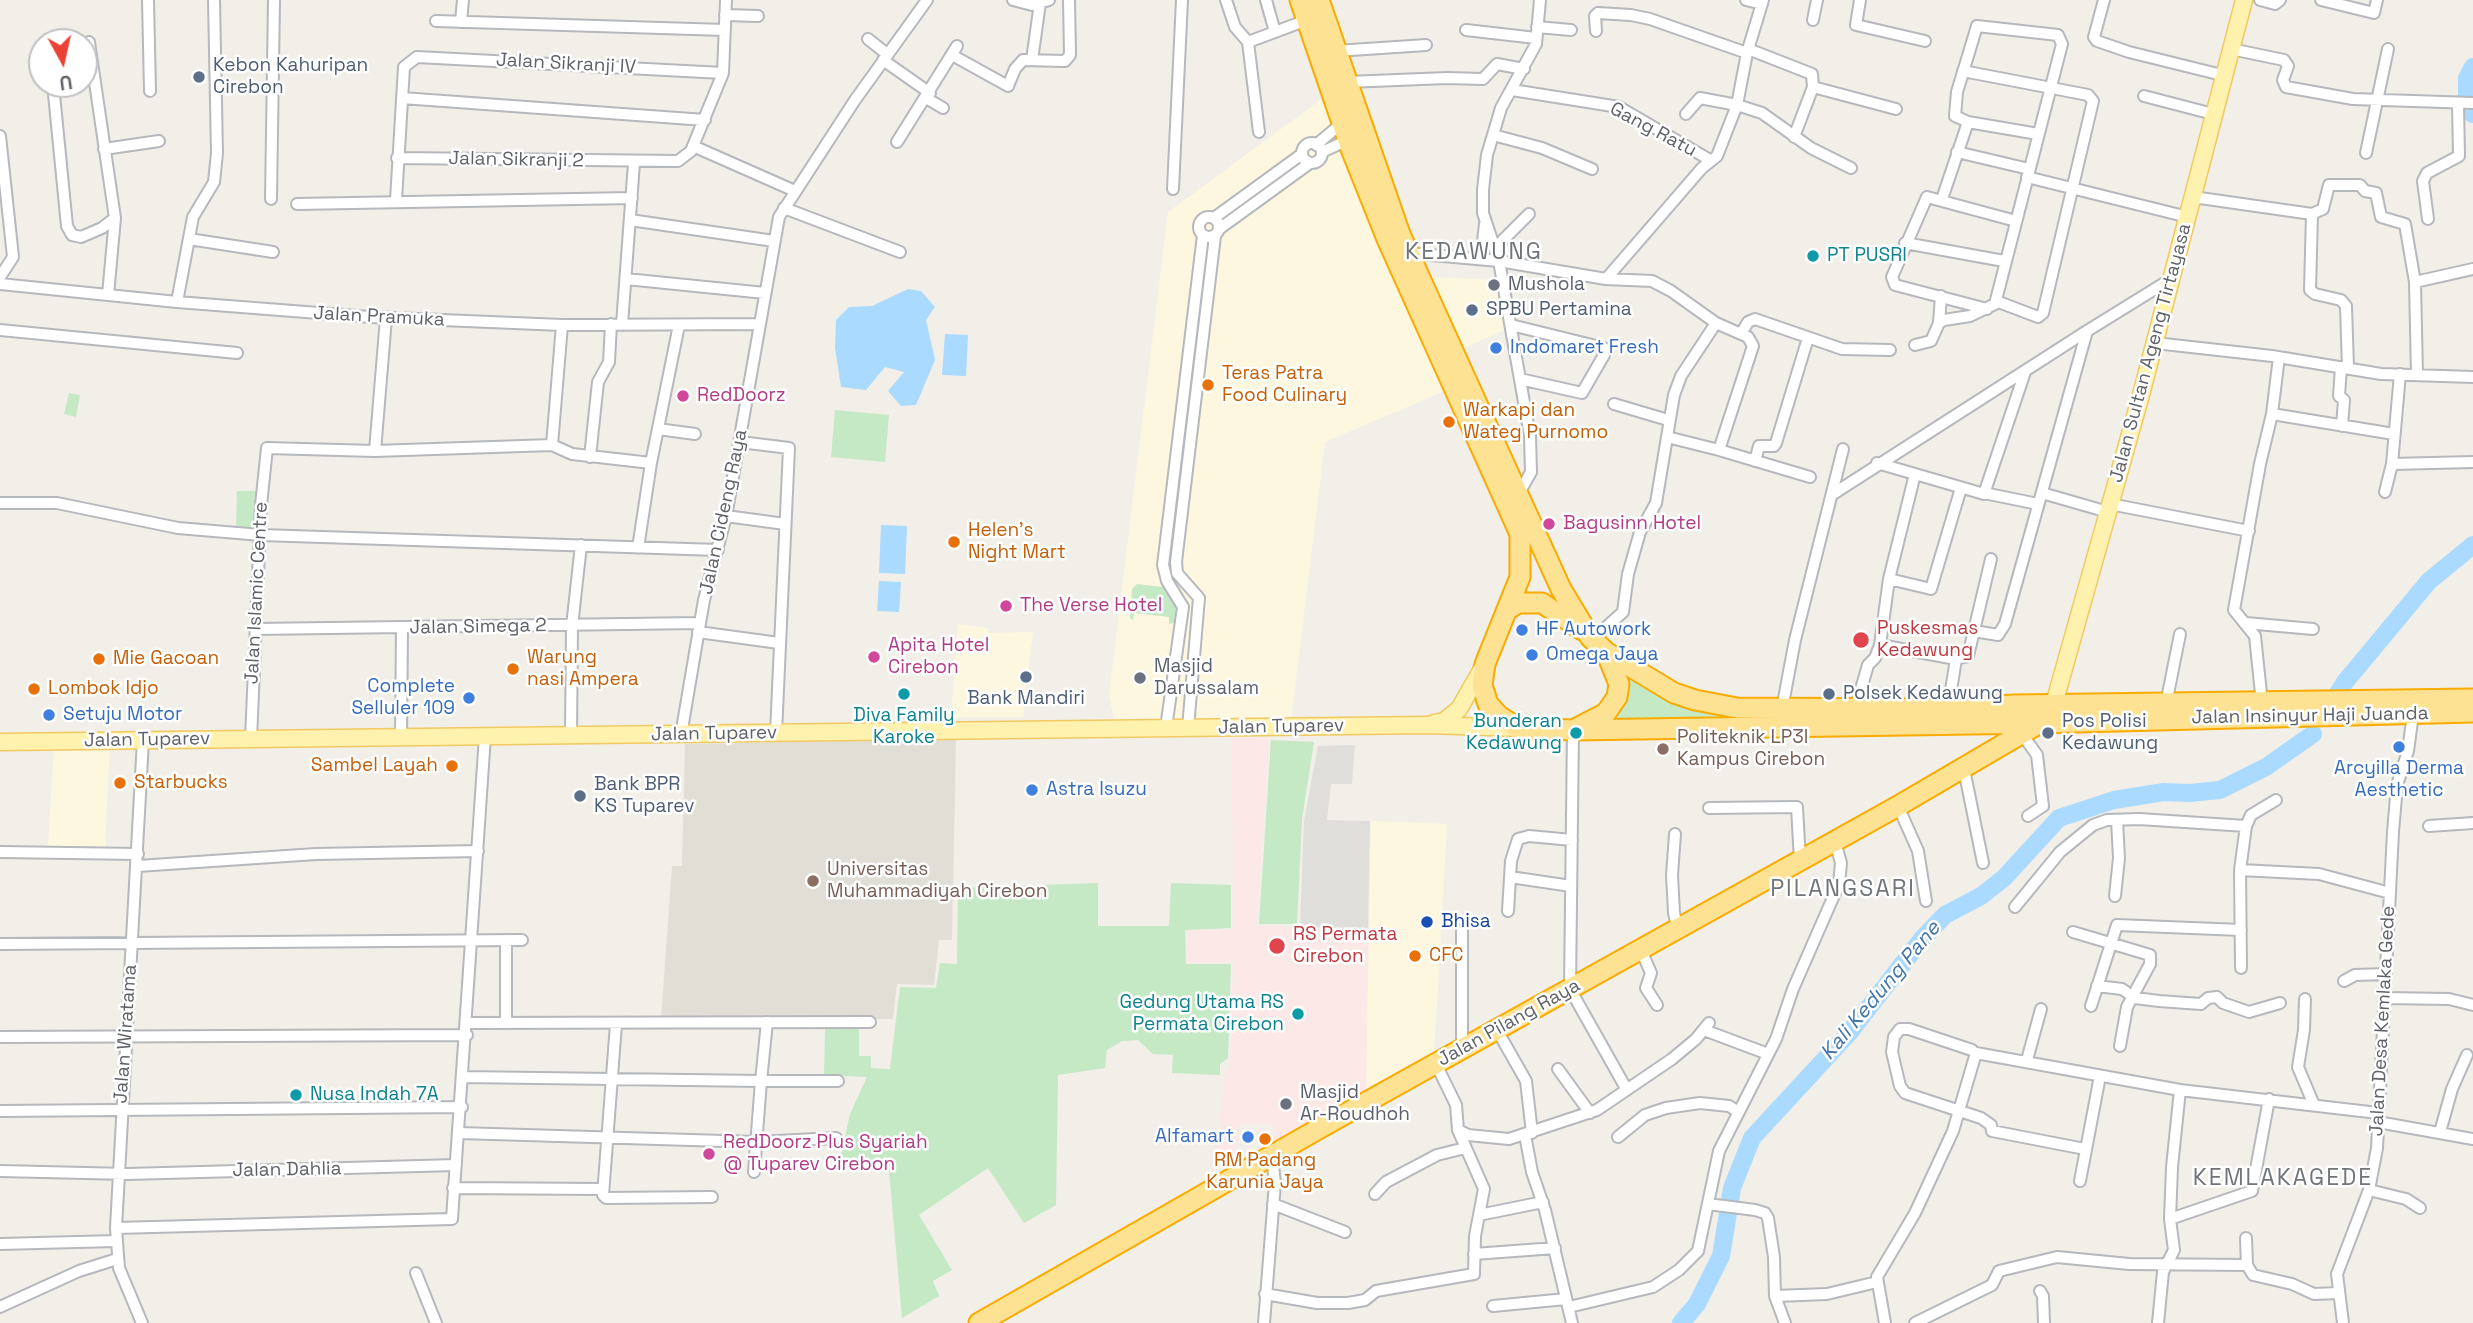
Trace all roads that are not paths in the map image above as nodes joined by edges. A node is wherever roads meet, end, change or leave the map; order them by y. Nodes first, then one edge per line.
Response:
1 (148, 0) edge
2 (214, 0) edge
3 (274, 0) edge
4 (463, 0) edge
5 (726, 0) edge
6 (927, 0) edge
7 (1013, 0) edge
8 (1069, 0) edge
9 (1182, 0) edge
10 (1226, 0) edge
11 (1266, 0) edge
12 (1300, 0) edge
13 (1319, 0) edge
14 (1540, 0) edge
15 (1746, 0) edge
16 (1817, 0) edge
17 (1860, 0) edge
18 (2104, 0) edge
19 (2244, 0) edge
20 (2260, 0) edge
21 (2280, 0) edge
22 (2320, 0) edge
23 (2377, 0) edge
24 (1045, 2) edge
25 (1762, 2) edge
26 (725, 15) junction
27 (758, 16) dead end
28 (1307, 20) junction
29 (1813, 20) dead end
30 (436, 21) dead end
31 (461, 22) junction
32 (724, 30) junction
33 (1466, 30) dead end
34 (1571, 30) dead end
35 (1596, 31) dead end
36 (1275, 32) junction
37 (1537, 32) junction
38 (868, 39) dead end
39 (1925, 41) dead end
40 (1248, 42) junction
41 (1426, 44) dead end
42 (2231, 49) junction
43 (2388, 49) dead end
44 (1336, 51) junction
45 (1748, 51) junction
46 (885, 57) junction
47 (1032, 60) junction
48 (1524, 69) junction
49 (1963, 71) junction
50 (723, 73) junction
51 (2222, 75) junction
52 (1347, 82) junction
53 (1813, 86) junction
54 (2052, 87) junction
55 (1513, 90) junction
56 (150, 91) dead end
57 (928, 96) junction
58 (2144, 96) dead end
59 (54, 98) edge
60 (97, 98) edge
61 (402, 98) junction
62 (2375, 100) junction
63 (2473, 103) edge
64 (2459, 104) junction
65 (1737, 105) junction
66 (943, 108) dead end
67 (1896, 109) dead end
68 (1686, 114) dead end
69 (2213, 114) junction
70 (705, 120) junction
71 (1968, 122) junction
72 (1259, 132) dead end
73 (1345, 132) junction
74 (2038, 134) junction
75 (1493, 135) junction
76 (0, 136) edge
77 (1794, 137) junction
78 (159, 141) dead end
79 (897, 142) dead end
80 (693, 146) junction
81 (1319, 148) junction
82 (104, 149) junction
83 (1957, 152) junction
84 (2366, 153) dead end
85 (1302, 154) junction
86 (397, 158) junction
87 (1710, 160) junction
88 (635, 163) junction
89 (1310, 163) junction
90 (1851, 168) dead end
91 (1592, 169) dead end
92 (2028, 173) junction
93 (1173, 189) dead end
94 (2073, 189) junction
95 (795, 191) junction
96 (2193, 197) junction
97 (632, 198) junction
98 (271, 199) dead end
99 (396, 200) junction
100 (1942, 200) junction
101 (297, 204) dead end
102 (784, 208) junction
103 (1528, 214) dead end
104 (2312, 214) junction
105 (2188, 217) junction
106 (115, 218) junction
107 (2428, 219) dead end
108 (630, 220) junction
109 (1486, 221) junction
110 (2016, 221) junction
111 (1213, 230) junction
112 (1394, 237) junction
113 (189, 239) junction
114 (774, 241) junction
115 (1905, 243) junction
116 (1495, 248) junction
117 (273, 252) dead end
118 (900, 252) dead end
119 (1409, 253) junction
120 (1481, 259) junction
121 (1499, 261) junction
122 (2004, 261) junction
123 (2473, 269) edge
124 (0, 277) edge
125 (626, 279) junction
126 (1606, 279) junction
127 (2172, 279) junction
128 (2415, 282) junction
129 (0, 284) edge
130 (765, 292) junction
131 (108, 295) junction
132 (1941, 296) junction
133 (177, 302) junction
134 (1991, 305) junction
135 (386, 318) junction
136 (1716, 323) junction
137 (1938, 323) junction
138 (617, 324) junction
139 (760, 324) junction
140 (562, 325) junction
141 (679, 325) junction
142 (1511, 325) junction
143 (0, 330) edge
144 (2087, 331) junction
145 (1741, 334) junction
146 (1440, 338) junction
147 (1808, 338) junction
148 (2155, 343) junction
149 (1914, 345) dead end
150 (1890, 350) dead end
151 (237, 353) dead end
152 (2279, 357) junction
153 (2345, 368) junction
154 (2025, 372) junction
155 (2400, 374) junction
156 (2417, 375) junction
157 (2473, 377) edge
158 (1520, 379) junction
159 (1614, 404) dead end
160 (2272, 414) junction
161 (1477, 420) junction
162 (1668, 420) junction
163 (2342, 426) junction
164 (658, 429) junction
165 (695, 433) dead end
166 (2394, 434) junction
167 (1667, 437) junction
168 (740, 442) junction
169 (552, 445) junction
170 (1843, 449) dead end
171 (1719, 450) junction
172 (375, 451) junction
173 (590, 457) junction
174 (1755, 461) junction
175 (2473, 462) edge
176 (650, 463) junction
177 (1877, 463) junction
178 (2392, 464) junction
179 (1915, 474) junction
180 (1810, 477) dead end
181 (1179, 482) junction
182 (1961, 488) junction
183 (2385, 492) dead end
184 (1833, 494) junction
185 (1984, 494) junction
186 (1518, 495) junction
187 (2040, 498) junction
188 (0, 503) edge
189 (2109, 508) junction
190 (726, 516) junction
191 (785, 524) junction
192 (2249, 531) junction
193 (261, 535) junction
194 (580, 545) junction
195 (638, 548) junction
196 (718, 550) junction
197 (1991, 559) dead end
198 (1889, 579) junction
199 (1507, 610) junction
200 (2246, 622) junction
201 (572, 626) junction
202 (402, 628) junction
203 (699, 628) junction
204 (255, 629) junction
205 (2313, 629) dead end
206 (1974, 631) junction
207 (2180, 634) dead end
208 (779, 643) junction
209 (1597, 643) junction
210 (1880, 645) junction
211 (1956, 659) junction
212 (1485, 664) junction
213 (2473, 698) edge
214 (2262, 703) junction
215 (2054, 704) junction
216 (2166, 704) junction
217 (2353, 708) junction
218 (1782, 709) junction
219 (1948, 709) junction
220 (2309, 709) junction
221 (1855, 710) junction
222 (2224, 711) junction
223 (2473, 712) edge
224 (1169, 714) junction
225 (1188, 714) junction
226 (2413, 714) junction
227 (2022, 722) junction
228 (1428, 725) junction
229 (1518, 728) junction
230 (1573, 730) junction
231 (776, 733) junction
232 (571, 735) junction
233 (681, 735) junction
234 (485, 736) junction
235 (401, 737) junction
236 (251, 739) junction
237 (143, 740) junction
238 (0, 742) edge
239 (1964, 769) junction
240 (2276, 800) dead end
241 (1898, 806) junction
242 (1709, 808) dead end
243 (2028, 816) dead end
244 (2117, 820) junction
245 (2473, 823) edge
246 (2429, 825) dead end
247 (2246, 826) junction
248 (1675, 834) dead end
249 (1572, 840) junction
250 (1835, 841) junction
251 (478, 851) junction
252 (0, 852) edge
253 (138, 853) junction
254 (1800, 861) junction
255 (1983, 863) dead end
256 (138, 866) junction
257 (2240, 870) junction
258 (1510, 877) junction
259 (1571, 886) junction
260 (2390, 893) junction
261 (2115, 896) dead end
262 (1926, 901) dead end
263 (2015, 907) dead end
264 (1508, 911) dead end
265 (1678, 930) junction
266 (2241, 930) junction
267 (1462, 931) dead end
268 (2073, 932) dead end
269 (471, 940) junction
270 (506, 940) junction
271 (522, 940) dead end
272 (2111, 941) junction
273 (0, 944) edge
274 (133, 944) junction
275 (1641, 950) junction
276 (2241, 968) dead end
277 (2386, 974) junction
278 (2344, 981) dead end
279 (2097, 986) junction
280 (1570, 989) junction
281 (2131, 997) junction
282 (2385, 998) junction
283 (2305, 999) dead end
284 (2280, 1003) dead end
285 (1657, 1005) dead end
286 (2473, 1005) edge
287 (2091, 1006) dead end
288 (2041, 1009) dead end
289 (767, 1022) junction
290 (870, 1022) dead end
291 (468, 1023) junction
292 (506, 1023) junction
293 (616, 1024) junction
294 (1497, 1030) junction
295 (467, 1035) junction
296 (127, 1036) junction
297 (0, 1037) edge
298 (2120, 1046) dead end
299 (1462, 1049) junction
300 (1972, 1050) dead end
301 (1768, 1054) junction
302 (2467, 1055) dead end
303 (2028, 1060) junction
304 (1436, 1064) junction
305 (1558, 1069) dead end
306 (463, 1076) junction
307 (2100, 1076) junction
308 (611, 1080) junction
309 (761, 1081) junction
310 (838, 1081) dead end
311 (1627, 1090) junction
312 (2180, 1090) junction
313 (2269, 1099) junction
314 (2314, 1105) junction
315 (462, 1107) junction
316 (121, 1110) junction
317 (0, 1111) edge
318 (1737, 1111) junction
319 (1590, 1113) junction
320 (1959, 1113) junction
321 (2378, 1118) junction
322 (1458, 1129) junction
323 (2440, 1132) junction
324 (459, 1133) junction
325 (1529, 1134) junction
326 (1618, 1137) dead end
327 (836, 1138) dead end
328 (607, 1139) junction
329 (2473, 1139) edge
330 (757, 1142) junction
331 (1465, 1148) junction
332 (2085, 1149) junction
333 (1272, 1157) junction
334 (456, 1165) junction
335 (0, 1171) edge
336 (754, 1172) dead end
337 (118, 1173) junction
338 (2080, 1181) dead end
339 (453, 1188) junction
340 (603, 1189) junction
341 (2369, 1190) junction
342 (1375, 1194) dead end
343 (712, 1198) dead end
344 (1543, 1202) junction
345 (1273, 1204) junction
346 (1708, 1204) junction
347 (2420, 1208) dead end
348 (1479, 1215) junction
349 (2170, 1219) junction
350 (116, 1228) junction
351 (1345, 1231) dead end
352 (2246, 1238) dead end
353 (116, 1241) junction
354 (0, 1244) edge
355 (1555, 1248) junction
356 (1474, 1254) junction
357 (117, 1259) junction
358 (2167, 1262) junction
359 (2247, 1265) junction
360 (416, 1273) dead end
361 (1877, 1282) junction
362 (2040, 1290) dead end
363 (2339, 1293) junction
364 (1265, 1294) junction
365 (1775, 1296) junction
366 (1493, 1306) dead end
367 (0, 1307) edge
368 (1569, 1311) edge
369 (142, 1323) edge
370 (436, 1323) edge
371 (979, 1323) edge
372 (1264, 1323) edge
373 (1785, 1323) edge
374 (1885, 1323) edge
375 (1915, 1323) edge
376 (2043, 1323) edge
377 (2158, 1323) edge
378 (2343, 1323) edge

1 - 56 street
2 - 113 street
3 - 98 street
4 - 31 street
5 - 26 street
6 - 46 street, Jalan Cideng Raya
7 - 24 street
8 - 47 street
9 - 93 street
10 - 40 street
11 - 36 street
12 - 28 highway
13 - 44 highway
14 - 37 street
15 - 25 street
16 - 29 street
17 - 39 street
18 - 51 street
19 - 42 main road, Jalan Sultan Ageng Tirtayasa
20 - 21 street
22 - 23 street
24 - 47 street
25 - 45 street
26 - 27 street
26 - 32 street
28 - 36 street
28 - 73 highway
30 - 31 street
31 - 32 street
32 - 50 street
33 - 37 street
34 - 37 street
35 - 45 street
36 - 40 street
37 - 48 street
38 - 46 street
40 - 72 street
41 - 44 street
42 - 51 main road, Jalan Sultan Ageng Tirtayasa
42 - 62 street
43 - 62 street
44 - 52 highway
45 - 53 street
45 - 65 street
46 - 57 street
46 - 95 street, Jalan Cideng Raya
47 - 57 street
48 - 52 street
48 - 55 street
49 - 54 street
49 - 54 street
49 - 71 street
50 - 61 street, Jalan Sikranji IV
50 - 70 street
51 - 69 main road, Jalan Sultan Ageng Tirtayasa
52 - 112 highway
53 - 67 street
53 - 77 street
54 - 74 street
54 - 94 street
55 - 75 street
55 - 87 street, Gang Ratu
57 - 66 street
57 - 79 street
58 - 69 street
59 - 106 street
60 - 82 street
61 - 70 street
61 - 86 street
62 - 64 street
62 - 84 street
63 - 64 street
64 - 107 street
65 - 68 street
65 - 77 street
65 - 87 street
69 - 96 main road, Jalan Sultan Ageng Tirtayasa
70 - 80 street
71 - 74 street
71 - 83 street
73 - 81 street
73 - 81 street
73 - 112 highway
74 - 92 street
75 - 91 street
75 - 109 street
76 - 124 street
77 - 90 street
78 - 82 street
80 - 88 street, Jalan Sikranji 2
80 - 95 street
81 - 85 street
81 - 89 street
82 - 106 street
83 - 92 street
83 - 100 street
85 - 89 street
85 - 111 street
86 - 88 street, Jalan Sikranji 2
86 - 99 street
87 - 126 street
88 - 97 street
89 - 111 street
92 - 94 street
92 - 110 street
94 - 105 street
94 - 134 street
95 - 102 street, Jalan Cideng Raya
96 - 104 street
96 - 105 main road, Jalan Sultan Ageng Tirtayasa
97 - 99 street
97 - 108 street
99 - 101 street
100 - 110 street
100 - 115 street
102 - 114 street, Jalan Cideng Raya
102 - 118 street
103 - 116 street
104 - 128 street
104 - 153 street
105 - 127 main road, Jalan Sultan Ageng Tirtayasa
106 - 131 street
108 - 114 street
108 - 125 street
109 - 116 street
109 - 120 street
110 - 122 street
111 - 181 street
112 - 119 highway
112 - 146 highway
113 - 117 street
113 - 133 street
114 - 130 street, Jalan Cideng Raya
115 - 122 street
115 - 132 street
116 - 121 street
119 - 120 street
119 - 146 highway
120 - 121 street
121 - 126 street
121 - 142 street
122 - 134 street
123 - 128 street
125 - 130 street
125 - 138 street
126 - 136 street
127 - 144 street
127 - 148 main road, Jalan Sultan Ageng Tirtayasa
128 - 156 street
129 - 131 street, Jalan Pramuka
130 - 139 street, Jalan Cideng Raya
131 - 133 street, Jalan Pramuka
132 - 134 street
132 - 137 street
133 - 135 street, Jalan Pramuka
134 - 137 street
135 - 140 street, Jalan Pramuka
135 - 172 street
136 - 145 street
136 - 162 street
137 - 149 street
138 - 140 street, Jalan Pramuka
138 - 141 street, Jalan Pramuka
138 - 173 street
139 - 141 street, Jalan Pramuka
139 - 168 street, Jalan Cideng Raya
140 - 169 street
141 - 164 street
142 - 158 street
142 - 158 street
143 - 151 street
144 - 154 street
144 - 187 street
145 - 147 street
145 - 171 street
146 - 161 highway
147 - 150 street
147 - 174 street
148 - 152 street
148 - 189 main road, Jalan Sultan Ageng Tirtayasa
152 - 153 street
152 - 160 street
153 - 155 street
153 - 163 street
154 - 177 street
154 - 185 street
155 - 156 street
155 - 166 street
156 - 157 street
158 - 186 street
159 - 162 street
160 - 163 street
160 - 192 street
161 - 186 highway
161 - 199 highway
162 - 167 street
163 - 166 street
164 - 165 street
164 - 176 street
166 - 178 street
167 - 171 street
167 - 209 street
168 - 190 street, Jalan Cideng Raya
168 - 191 street
169 - 172 street
169 - 173 street
170 - 184 street
171 - 174 street
172 - 193 street, Jalan Islamic Centre
173 - 176 street
174 - 180 street
175 - 178 street
176 - 195 street
177 - 179 street
177 - 184 street
178 - 183 street
179 - 182 street
179 - 198 street
181 - 224 street
181 - 225 street
182 - 185 street
182 - 198 street
184 - 218 street
185 - 187 street
186 - 209 highway
187 - 189 street
187 - 206 street
188 - 193 street
189 - 192 street
189 - 215 main road, Jalan Sultan Ageng Tirtayasa
190 - 191 street
190 - 196 street, Jalan Cideng Raya
191 - 208 street
192 - 200 street
193 - 194 street
193 - 204 street, Jalan Islamic Centre
194 - 195 street
194 - 201 street
195 - 196 street
196 - 203 street, Jalan Cideng Raya
197 - 206 street
198 - 210 street
199 - 209 highway
199 - 212 highway
200 - 205 street
200 - 214 street
201 - 202 street, Jalan Simega 2
201 - 203 street, Jalan Simega 2
201 - 232 street
202 - 204 street, Jalan Simega 2
202 - 235 street
203 - 208 street, Jalan Simega 2
203 - 233 street, Jalan Cideng Raya
204 - 236 street, Jalan Islamic Centre
206 - 211 street
207 - 216 street
208 - 231 street
209 - 218 highway, Jalan Insinyur Haji Juanda
209 - 230 highway
210 - 211 street
210 - 221 street
211 - 219 street
212 - 228 main road
212 - 229 highway
213 - 217 highway, Jalan Insinyur Haji Juanda
214 - 220 highway, Jalan Insinyur Haji Juanda
214 - 222 highway, Jalan Insinyur Haji Juanda
215 - 216 highway, Jalan Insinyur Haji Juanda
215 - 227 highway, Jalan Insinyur Haji Juanda
216 - 222 highway, Jalan Insinyur Haji Juanda
217 - 220 highway, Jalan Insinyur Haji Juanda
217 - 226 highway, Jalan Insinyur Haji Juanda
218 - 221 highway, Jalan Insinyur Haji Juanda
219 - 221 highway, Jalan Insinyur Haji Juanda
219 - 227 highway, Jalan Insinyur Haji Juanda
220 - 222 highway, Jalan Insinyur Haji Juanda
222 - 227 highway, Jalan Insinyur Haji Juanda
223 - 226 highway, Jalan Insinyur Haji Juanda
224 - 225 main road, Jalan Tuparev
224 - 231 main road, Jalan Tuparev
225 - 228 main road, Jalan Tuparev
226 - 260 street, Jalan Desa Kemlaka Gede
227 - 230 highway, Jalan Insinyur Haji Juanda
227 - 239 highway, Jalan Pilang Raya
227 - 243 street
228 - 229 main road, Jalan Tuparev
229 - 230 highway, Jalan Insinyur Haji Juanda
230 - 249 street
231 - 233 main road, Jalan Tuparev
232 - 233 main road, Jalan Tuparev
232 - 234 main road, Jalan Tuparev
234 - 235 main road, Jalan Tuparev
234 - 251 street
235 - 236 main road, Jalan Tuparev
236 - 237 main road, Jalan Tuparev
237 - 238 main road, Jalan Tuparev
237 - 253 street, Jalan Wiratama
239 - 241 highway, Jalan Pilang Raya
239 - 255 street
240 - 247 street
241 - 250 highway, Jalan Pilang Raya
241 - 262 street
242 - 254 street
244 - 247 street
244 - 261 street
244 - 263 street
245 - 246 street
247 - 257 street
248 - 265 street
249 - 258 street
249 - 259 street
250 - 254 highway, Jalan Pilang Raya
250 - 301 street
251 - 256 street
251 - 269 street
252 - 253 street
253 - 256 street, Jalan Wiratama
254 - 265 highway, Jalan Pilang Raya
256 - 274 street, Jalan Wiratama
257 - 260 street
257 - 266 street
258 - 259 street
258 - 264 street
259 - 280 street
260 - 277 street, Jalan Desa Kemlaka Gede
265 - 275 highway, Jalan Pilang Raya
266 - 272 street
266 - 276 street
267 - 299 street
268 - 272 street
269 - 270 street
269 - 274 street
269 - 291 street
270 - 271 street
270 - 292 street
272 - 279 street
272 - 281 street
273 - 274 street
274 - 296 street, Jalan Wiratama
275 - 280 highway, Jalan Pilang Raya
275 - 285 street
277 - 278 street
277 - 282 street, Jalan Desa Kemlaka Gede
279 - 281 street
279 - 287 street
280 - 294 highway, Jalan Pilang Raya
280 - 311 street
281 - 284 street
281 - 298 street
282 - 286 street
282 - 321 street, Jalan Desa Kemlaka Gede
283 - 314 street
288 - 303 street
289 - 290 street
289 - 293 street
289 - 309 street
291 - 292 street
291 - 295 street
292 - 293 street
293 - 308 street
294 - 299 highway, Jalan Pilang Raya
294 - 325 street
295 - 296 street
295 - 306 street
296 - 297 street
296 - 316 street, Jalan Wiratama
299 - 304 highway, Jalan Pilang Raya
300 - 320 street
301 - 311 street
301 - 318 street
302 - 323 street
303 - 307 street
303 - 320 street
304 - 322 street
304 - 333 highway, Jalan Pilang Raya
305 - 319 street
306 - 308 street
306 - 315 street
307 - 312 street
307 - 332 street
308 - 309 street
308 - 328 street
309 - 310 street
309 - 330 street
311 - 319 street
312 - 313 street
312 - 349 street
313 - 314 street
313 - 349 street
314 - 321 street
315 - 316 street
315 - 324 street
316 - 317 street
316 - 337 street, Jalan Wiratama
318 - 326 street
318 - 346 street
319 - 325 street
320 - 332 street
320 - 361 street
321 - 323 street
321 - 341 street, Jalan Desa Kemlaka Gede
322 - 325 street
322 - 331 street
323 - 329 street
324 - 328 street
324 - 334 street
325 - 344 street
327 - 330 street
328 - 330 street
328 - 340 street
330 - 336 street
331 - 342 street
331 - 348 street
332 - 338 street
333 - 345 street
333 - 371 highway, Jalan Pilang Raya
334 - 337 street, Jalan Dahlia
334 - 339 street
335 - 337 street, Jalan Dahlia
337 - 350 street, Jalan Wiratama
339 - 340 street
339 - 350 street
340 - 343 street
341 - 347 street
341 - 363 street, Jalan Desa Kemlaka Gede
344 - 348 street
344 - 355 street
345 - 351 street
345 - 364 street
346 - 365 street
346 - 368 street
348 - 356 street
349 - 358 street
350 - 353 street, Jalan Wiratama
352 - 359 street
353 - 354 street
353 - 357 street, Jalan Wiratama
355 - 356 street
355 - 368 street
356 - 364 street
357 - 367 street
357 - 369 street, Jalan Wiratama
358 - 359 street
358 - 375 street
358 - 377 street
359 - 363 street
360 - 370 street
361 - 365 street
361 - 374 street
362 - 376 street
363 - 378 street, Jalan Desa Kemlaka Gede
364 - 372 street
365 - 373 street
366 - 368 street

